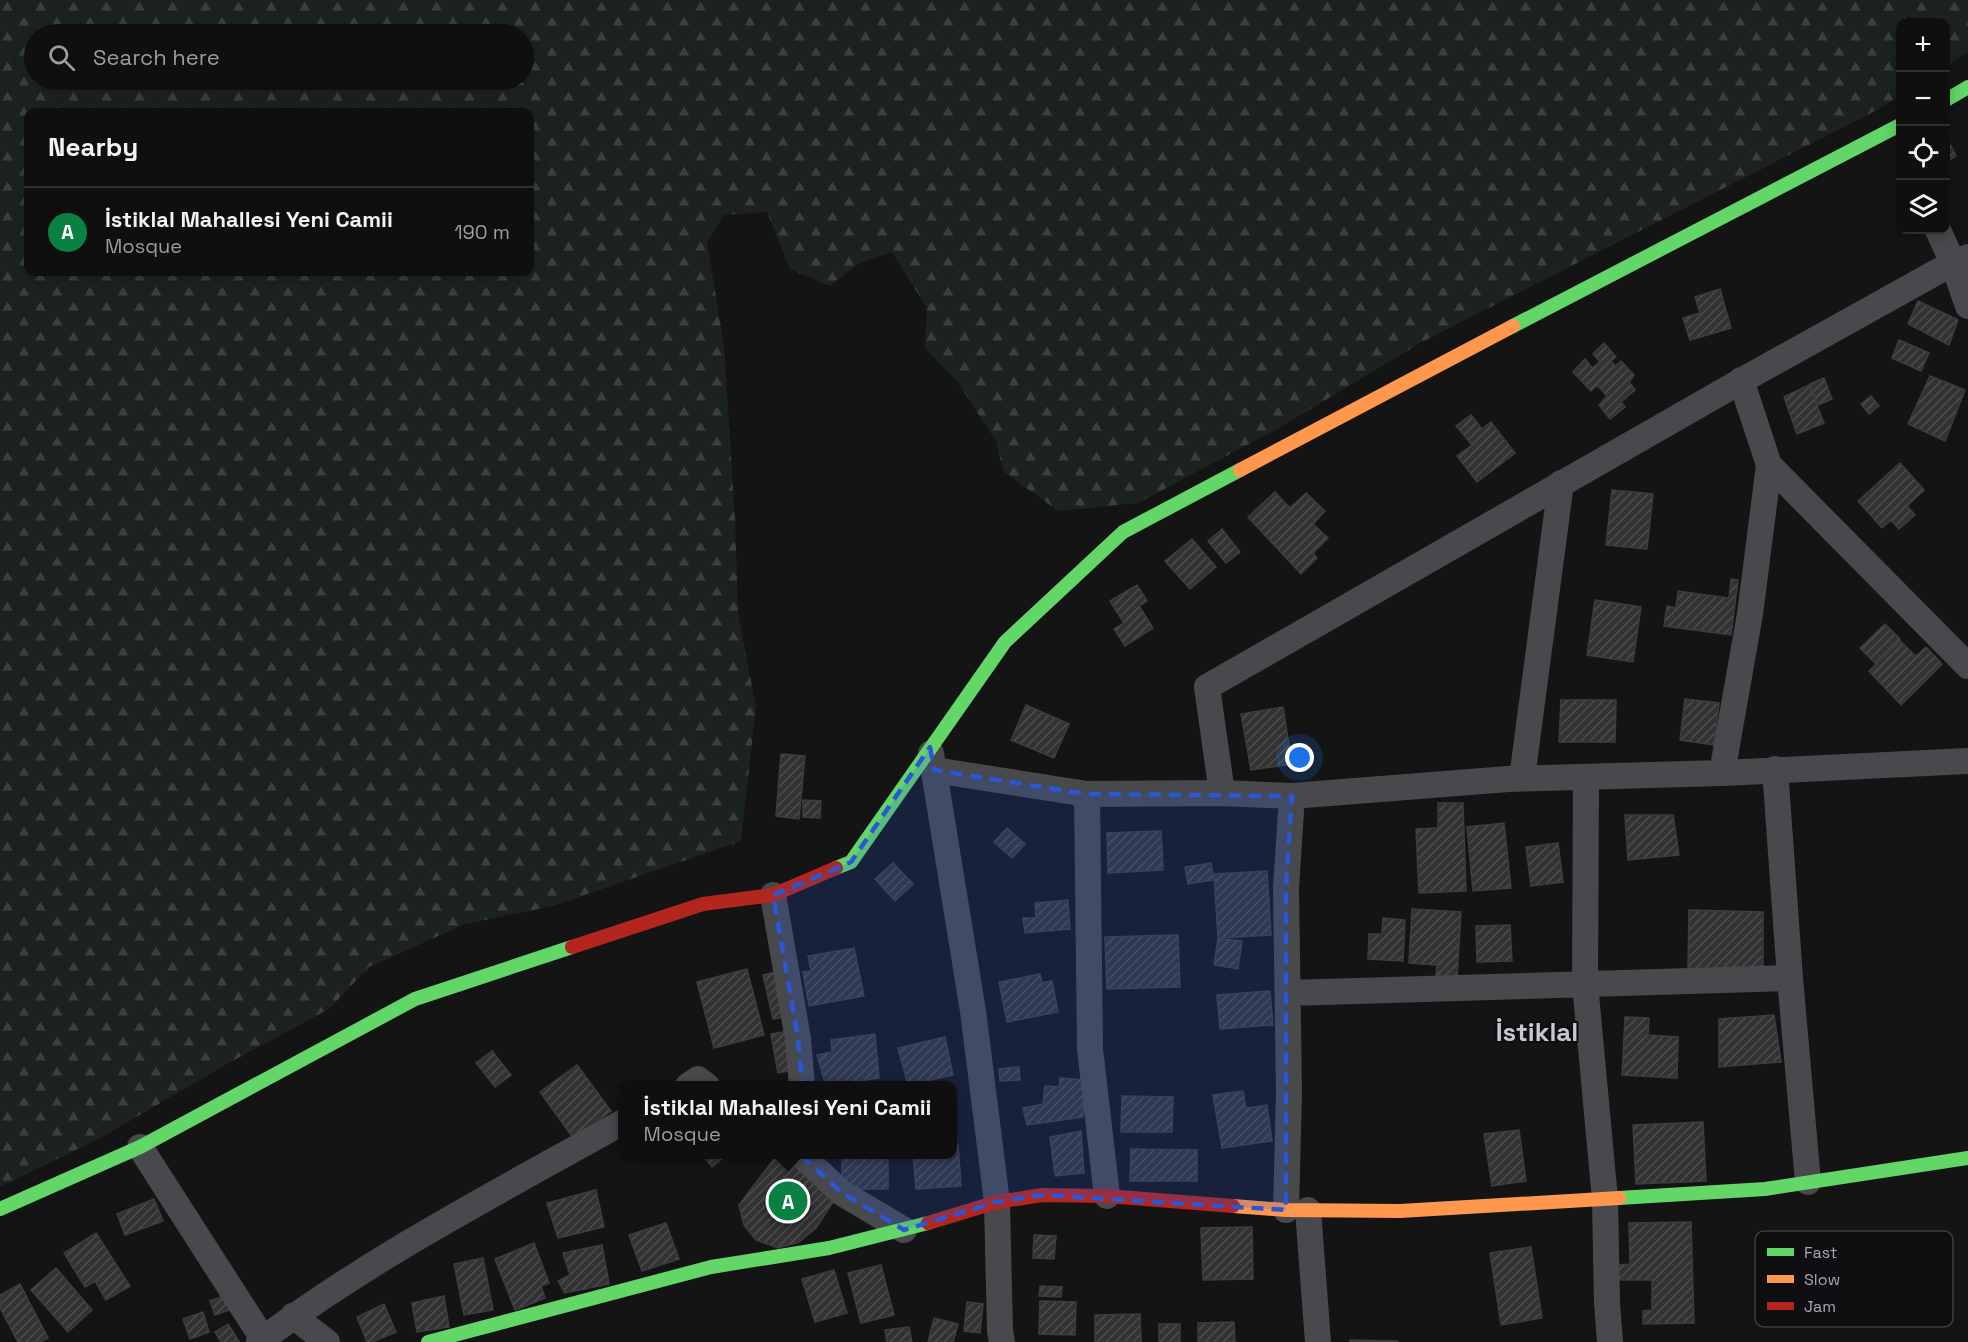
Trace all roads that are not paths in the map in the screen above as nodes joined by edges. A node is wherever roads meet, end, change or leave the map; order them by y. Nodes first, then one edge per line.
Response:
1 (1968, 87) edge
2 (1950, 98) edge
3 (1896, 134) edge
4 (1941, 234) edge
5 (1961, 260) edge
6 (1968, 306) edge
7 (1741, 381) junction
8 (1769, 465) junction
9 (1561, 483) junction
10 (1968, 666) edge
11 (932, 758) junction
12 (1968, 761) edge
13 (1775, 769) junction
14 (1722, 773) junction
15 (1586, 777) junction
16 (1522, 778) junction
17 (1222, 793) junction
18 (1087, 794) junction
19 (1292, 795) junction
20 (773, 895) junction
21 (1790, 978) junction
22 (1585, 984) junction
23 (1288, 993) junction
24 (802, 1081) edge
25 (618, 1125) edge
26 (141, 1147) junction
27 (1968, 1158) edge
28 (804, 1159) edge
29 (1808, 1182) junction
30 (1107, 1196) junction
31 (1605, 1200) junction
32 (997, 1202) junction
33 (0, 1209) edge
34 (1297, 1210) junction
35 (904, 1230) junction
36 (292, 1316) junction
37 (261, 1341) edge
38 (327, 1342) edge
39 (428, 1342) edge
40 (1002, 1342) edge
41 (1318, 1342) edge
42 (1610, 1342) edge

1 - 2 street
3 - 11 street
4 - 5 street
5 - 6 street
5 - 7 street
7 - 8 street
7 - 9 street
8 - 10 street
8 - 14 street
9 - 16 street
9 - 17 street
11 - 18 street
11 - 20 street
11 - 32 street
12 - 13 street
13 - 14 street
13 - 21 street
14 - 15 street
15 - 16 street
15 - 22 street
16 - 19 street
17 - 18 street
17 - 19 street
18 - 30 street
19 - 23 street
20 - 24 street
20 - 26 street
21 - 22 street
21 - 29 street
22 - 23 street
22 - 31 street
23 - 34 street
25 - 36 street
26 - 33 street
26 - 37 street
27 - 29 street
28 - 35 street
29 - 31 street
30 - 32 street
30 - 34 street
31 - 34 street
31 - 42 street
32 - 35 street
32 - 40 street
34 - 41 street
35 - 39 street
36 - 37 street
36 - 38 street

